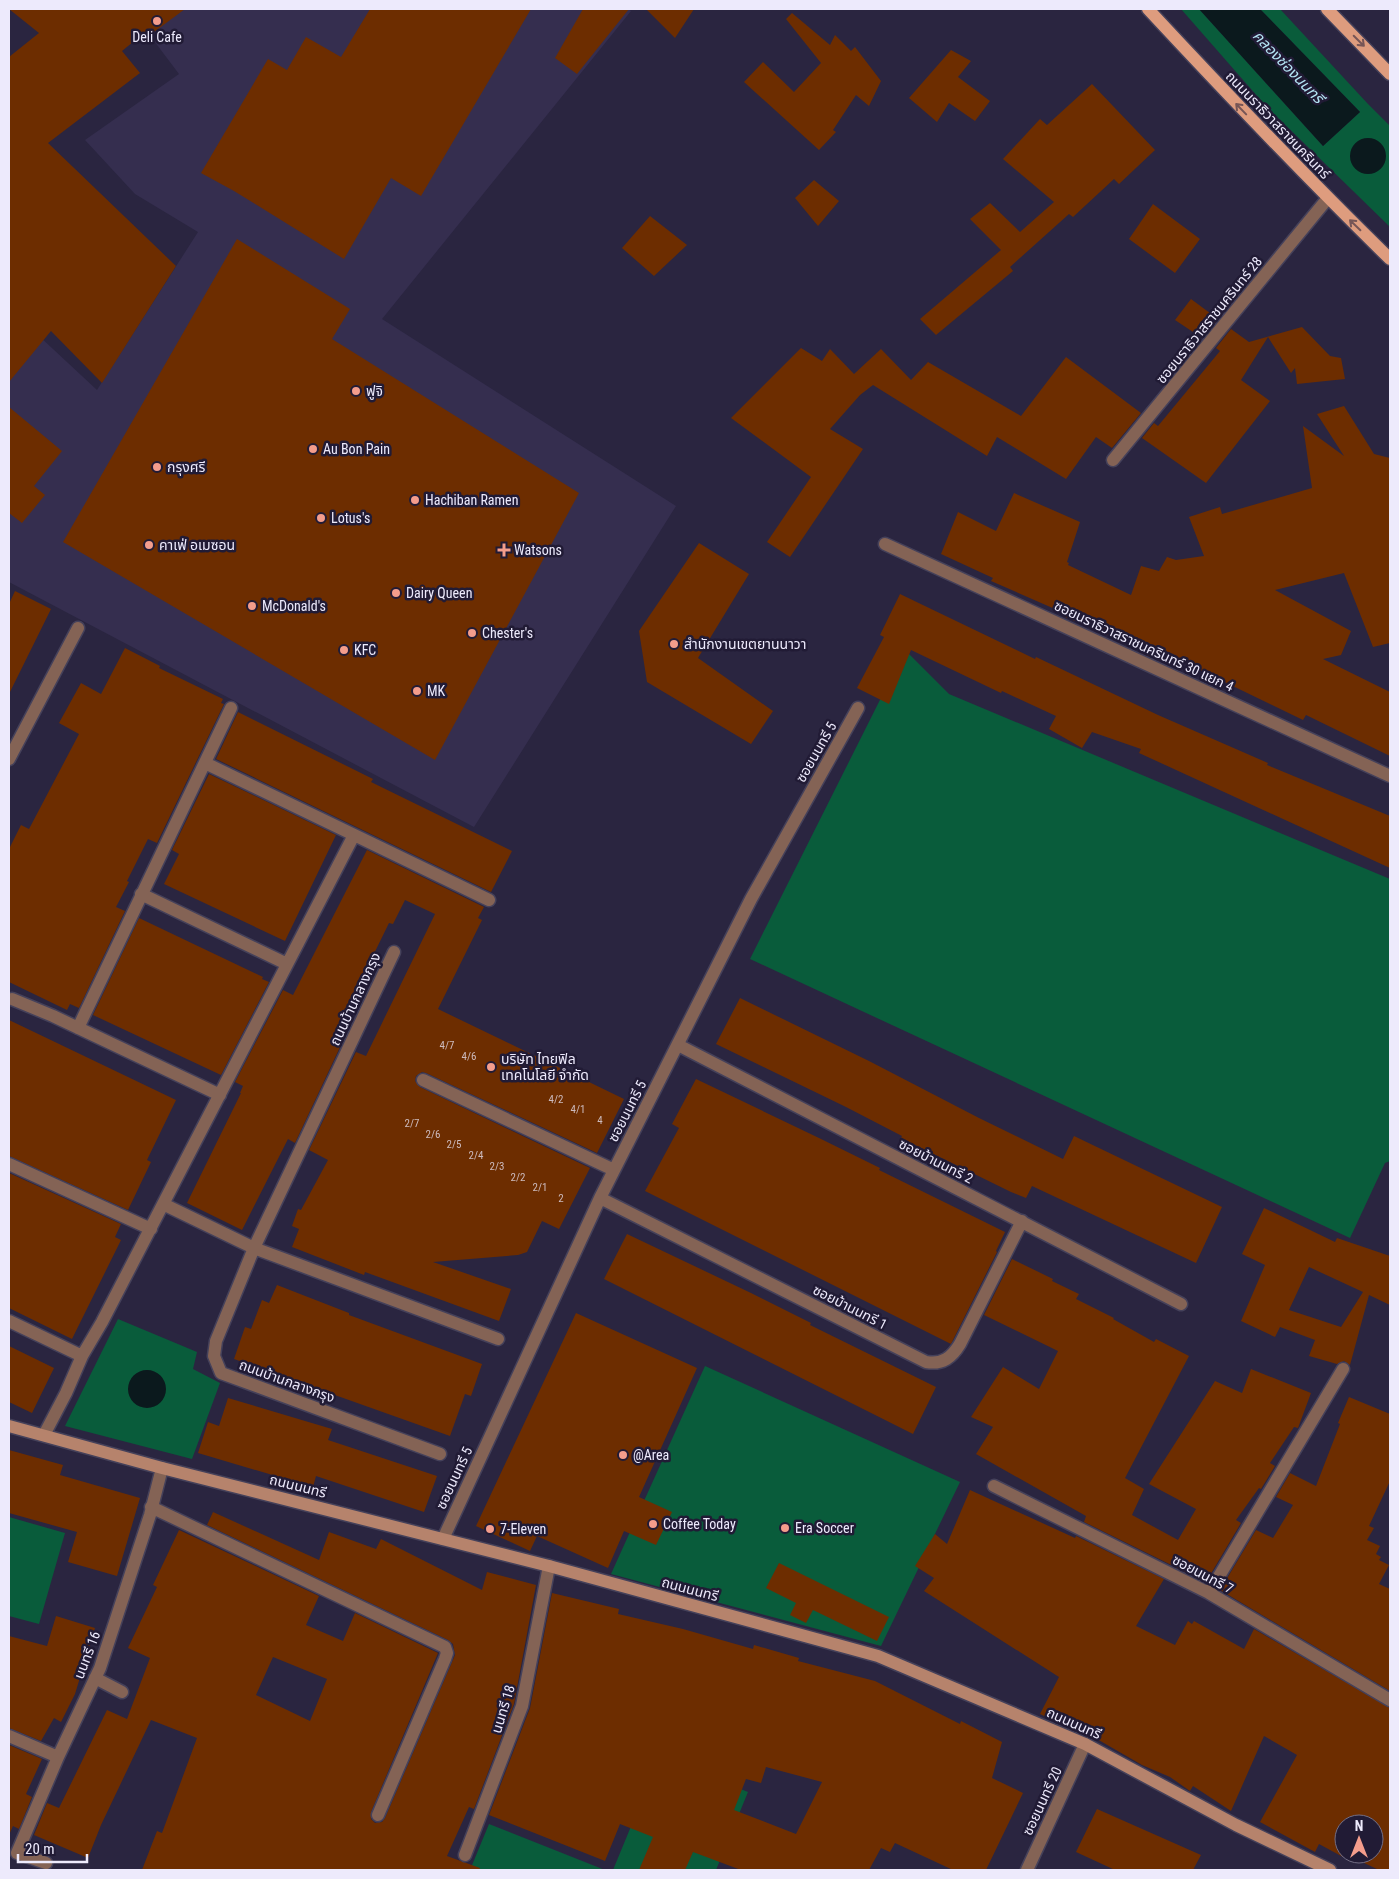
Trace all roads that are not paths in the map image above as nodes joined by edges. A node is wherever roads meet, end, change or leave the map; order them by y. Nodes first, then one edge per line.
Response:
1 (1148, 9) edge
2 (1327, 9) edge
3 (1390, 74) edge
4 (1328, 198) junction
5 (1390, 259) edge
6 (1113, 460) dead end
7 (885, 544) dead end
8 (78, 628) dead end
9 (231, 708) dead end
10 (858, 708) dead end
11 (9, 759) edge
12 (205, 763) junction
13 (1390, 776) edge
14 (354, 835) junction
15 (141, 894) junction
16 (489, 900) dead end
17 (394, 952) dead end
18 (287, 964) junction
19 (12, 999) dead end
20 (78, 1028) junction
21 (678, 1045) junction
22 (423, 1080) dead end
23 (220, 1095) junction
24 (9, 1164) edge
25 (614, 1170) junction
26 (600, 1198) junction
27 (163, 1204) junction
28 (1022, 1222) junction
29 (151, 1229) junction
30 (254, 1248) junction
31 (1181, 1304) dead end
32 (9, 1321) edge
33 (498, 1339) dead end
34 (82, 1356) junction
35 (1343, 1369) dead end
36 (9, 1426) edge
37 (44, 1434) junction
38 (440, 1454) dead end
39 (162, 1468) junction
40 (994, 1486) dead end
41 (151, 1507) junction
42 (443, 1539) junction
43 (549, 1566) junction
44 (1209, 1593) junction
45 (96, 1678) junction
46 (122, 1692) dead end
47 (1390, 1700) edge
48 (9, 1736) edge
49 (1085, 1744) junction
50 (58, 1757) junction
51 (378, 1815) dead end
52 (15, 1849) edge
53 (465, 1855) dead end
54 (46, 1863) dead end
55 (1027, 1870) edge
56 (1330, 1870) edge

4 -> 1 main road, ถนนนราธิวาสราชนครินทร์
2 -> 3 main road
5 -> 4 main road, ถนนนราธิวาสราชนครินทร์
4 - 6 street, ซอยนราธิวาสราชนครินทร์ 28
7 - 13 street, ซอยนราธิวาสราชนครินทร์ 30 แยก 4
8 - 11 street
9 - 12 street
10 - 21 street, ซอยนนทรี 5
12 - 14 street
12 - 15 street
14 - 16 street
14 - 18 street
15 - 18 street
15 - 20 street
17 - 30 street, ถนนบ้านกลางกรุง
18 - 23 street
19 - 20 street
20 - 23 street
21 - 25 street, ซอยนนทรี 5
21 - 28 street, ซอยบ้านนทรี 2
22 - 25 street
23 - 27 street
24 - 29 street
25 - 26 street, ซอยนนทรี 5
26 - 28 street, ซอยบ้านนทรี 1
26 - 42 street, ซอยนนทรี 5
27 - 29 street
27 - 30 street
28 - 31 street, ซอยบ้านนทรี 2
29 - 34 street
30 - 33 street
30 - 38 street, ถนนบ้านกลางกรุง
32 - 34 street
34 - 37 street
35 - 44 street
36 - 37 street, ถนนนนทรี
37 - 39 street, ถนนนนทรี
39 - 41 street, นนทรี 16
39 - 42 street, ถนนนนทรี
40 - 44 street, ซอยนนทรี 7
41 - 45 street, นนทรี 16
41 - 51 street
42 - 43 street, ถนนนนทรี
43 - 49 street, ถนนนนทรี
43 - 53 street, นนทรี 18
44 - 47 street, ซอยนนทรี 7
45 - 46 street
45 - 50 street, นนทรี 16
48 - 50 street
49 - 55 street, ซอยนนทรี 20
49 - 56 street, ถนนนนทรี
50 - 52 street, นนทรี 16
52 - 54 street

